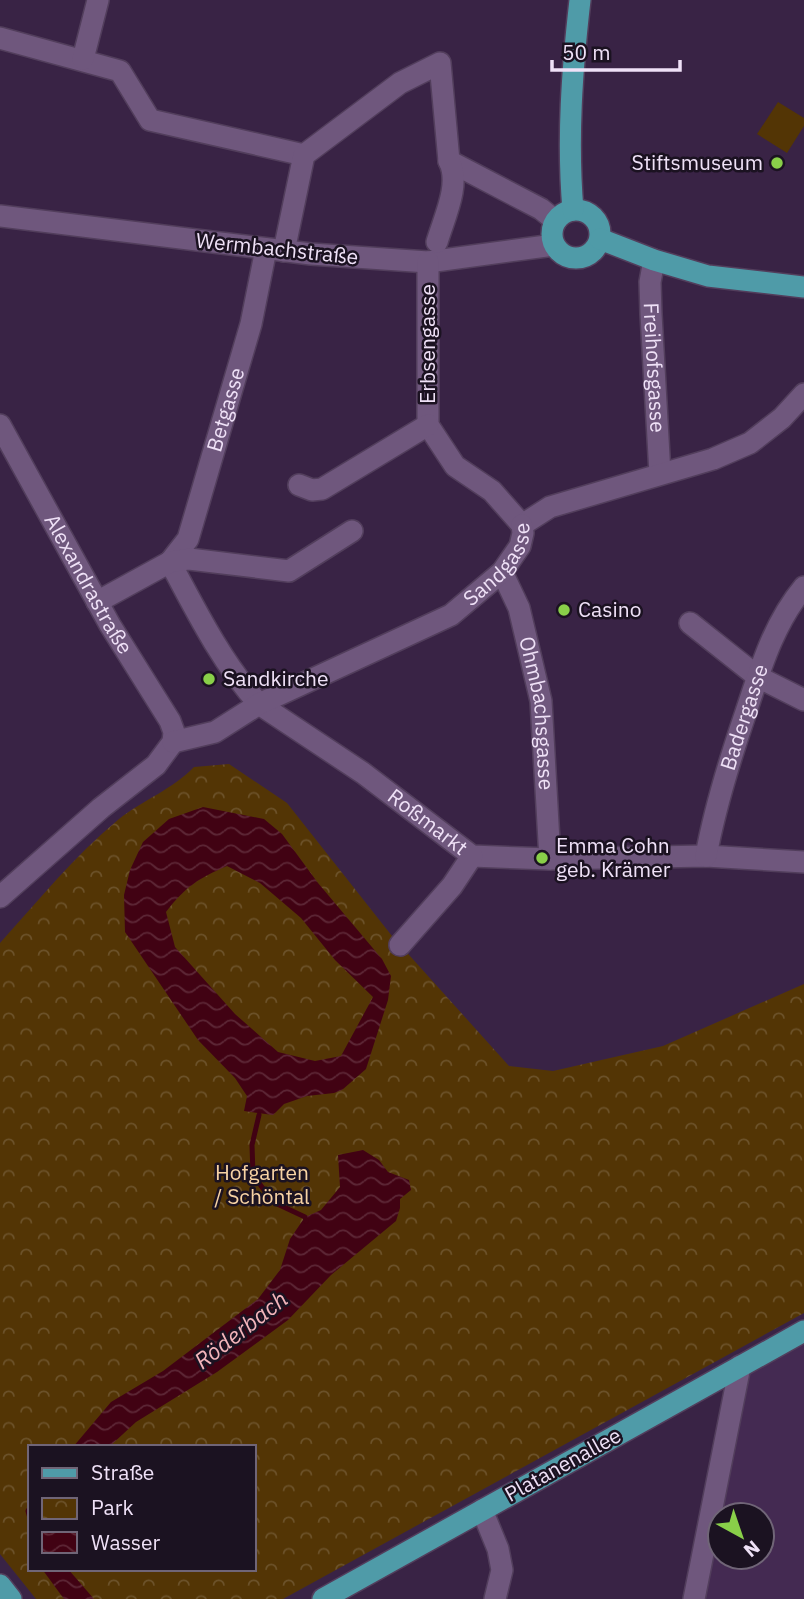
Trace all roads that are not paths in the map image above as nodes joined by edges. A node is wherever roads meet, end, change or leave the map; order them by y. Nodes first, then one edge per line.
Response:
1 (98, 0) edge
2 (580, 0) edge
3 (0, 38) edge
4 (83, 59) junction
5 (304, 155) junction
6 (449, 160) junction
7 (0, 216) edge
8 (564, 216) junction
9 (600, 239) junction
10 (437, 242) dead end
11 (554, 245) junction
12 (275, 250) junction
13 (654, 260) junction
14 (428, 262) junction
15 (804, 286) edge
16 (804, 394) edge
17 (0, 425) edge
18 (428, 425) junction
19 (660, 474) junction
20 (299, 485) dead end
21 (522, 525) junction
22 (352, 531) dead end
23 (170, 562) junction
24 (502, 572) junction
25 (804, 587) edge
26 (97, 602) junction
27 (690, 623) dead end
28 (758, 677) junction
29 (804, 700) edge
30 (259, 704) junction
31 (173, 742) junction
32 (472, 856) junction
33 (706, 856) junction
34 (551, 859) junction
35 (804, 862) edge
36 (0, 897) edge
37 (400, 945) dead end
38 (804, 1331) edge
39 (740, 1366) junction
40 (482, 1510) junction
41 (0, 1585) edge
42 (10, 1599) edge
43 (323, 1599) edge
44 (495, 1599) edge
45 (694, 1599) edge

1 - 4 street
2 - 8 main road
3 - 4 street
4 - 5 street
5 - 6 street
5 - 12 street, Betgasse
6 - 8 street
6 - 10 street
7 - 12 street, Wermbachstraße
8 - 9 main road
8 - 11 main road
9 - 11 main road
9 - 13 main road
11 - 14 street, Wermbachstraße
12 - 14 street, Wermbachstraße
12 - 23 street, Betgasse
13 - 15 main road
13 - 19 street, Freihofsgasse
14 - 18 street, Erbsengasse
16 - 19 street, Sandgasse
17 - 26 street, Alexandrastraße
18 - 20 street, Erbsengasse
18 - 21 street, Erbsengasse
19 - 21 street, Sandgasse
21 - 24 street, Sandgasse
22 - 23 street
23 - 26 street
23 - 30 street
24 - 30 street, Sandgasse
24 - 34 street, Ohmbachsgasse
25 - 28 street, Badergasse
26 - 31 street, Alexandrastraße
27 - 28 street
28 - 29 street
28 - 33 street, Badergasse
30 - 31 street
30 - 32 street, Roßmarkt
31 - 36 street
32 - 34 street, Roßmarkt
32 - 37 street
33 - 34 street, Roßmarkt
33 - 35 street, Roßmarkt
38 - 39 main road, Platanenallee
39 - 40 main road, Platanenallee
39 - 45 street
40 - 43 main road, Platanenallee
40 - 44 street
41 - 42 main road

